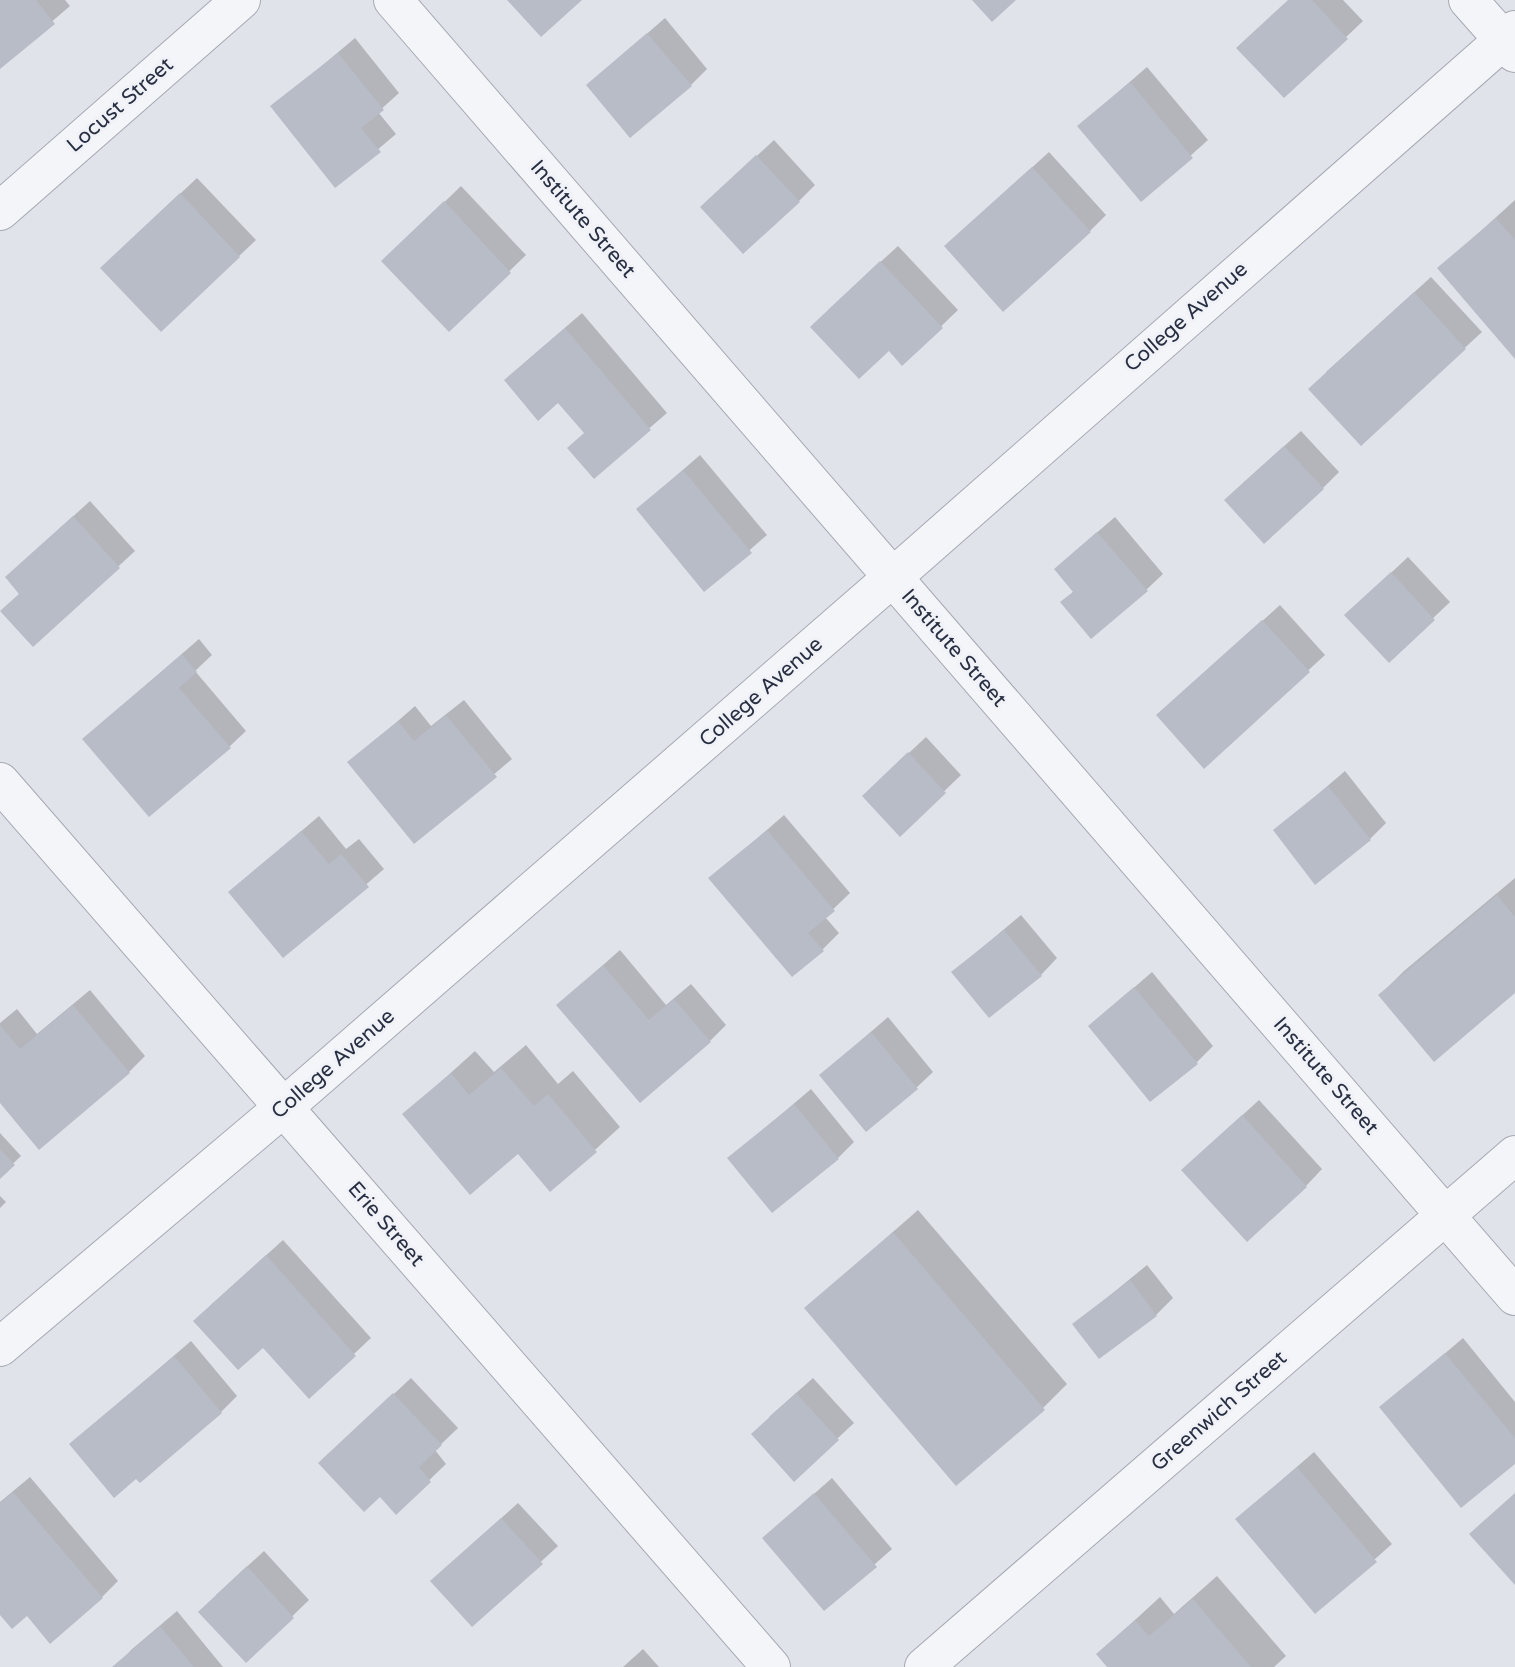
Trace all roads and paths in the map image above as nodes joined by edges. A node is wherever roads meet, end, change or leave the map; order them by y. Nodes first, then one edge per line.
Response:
1 (241, 0) edge
2 (393, 0) edge
3 (1468, 0) edge
4 (1511, 41) edge
5 (0, 211) edge
6 (893, 577) junction
7 (0, 782) edge
8 (284, 1107) junction
9 (1515, 1155) edge
10 (1445, 1215) junction
11 (1515, 1296) edge
12 (0, 1347) edge
13 (771, 1667) edge
14 (924, 1667) edge

1 - 5 street, Locust Street
2 - 6 street, Institute Street
3 - 4 street
4 - 6 street, College Avenue
6 - 8 street, College Avenue
6 - 10 street, Institute Street
7 - 8 street, Erie Street
8 - 12 street, College Avenue
8 - 13 street, Erie Street
9 - 10 street, Greenwich Street
10 - 11 street, Institute Street
10 - 14 street, Greenwich Street

